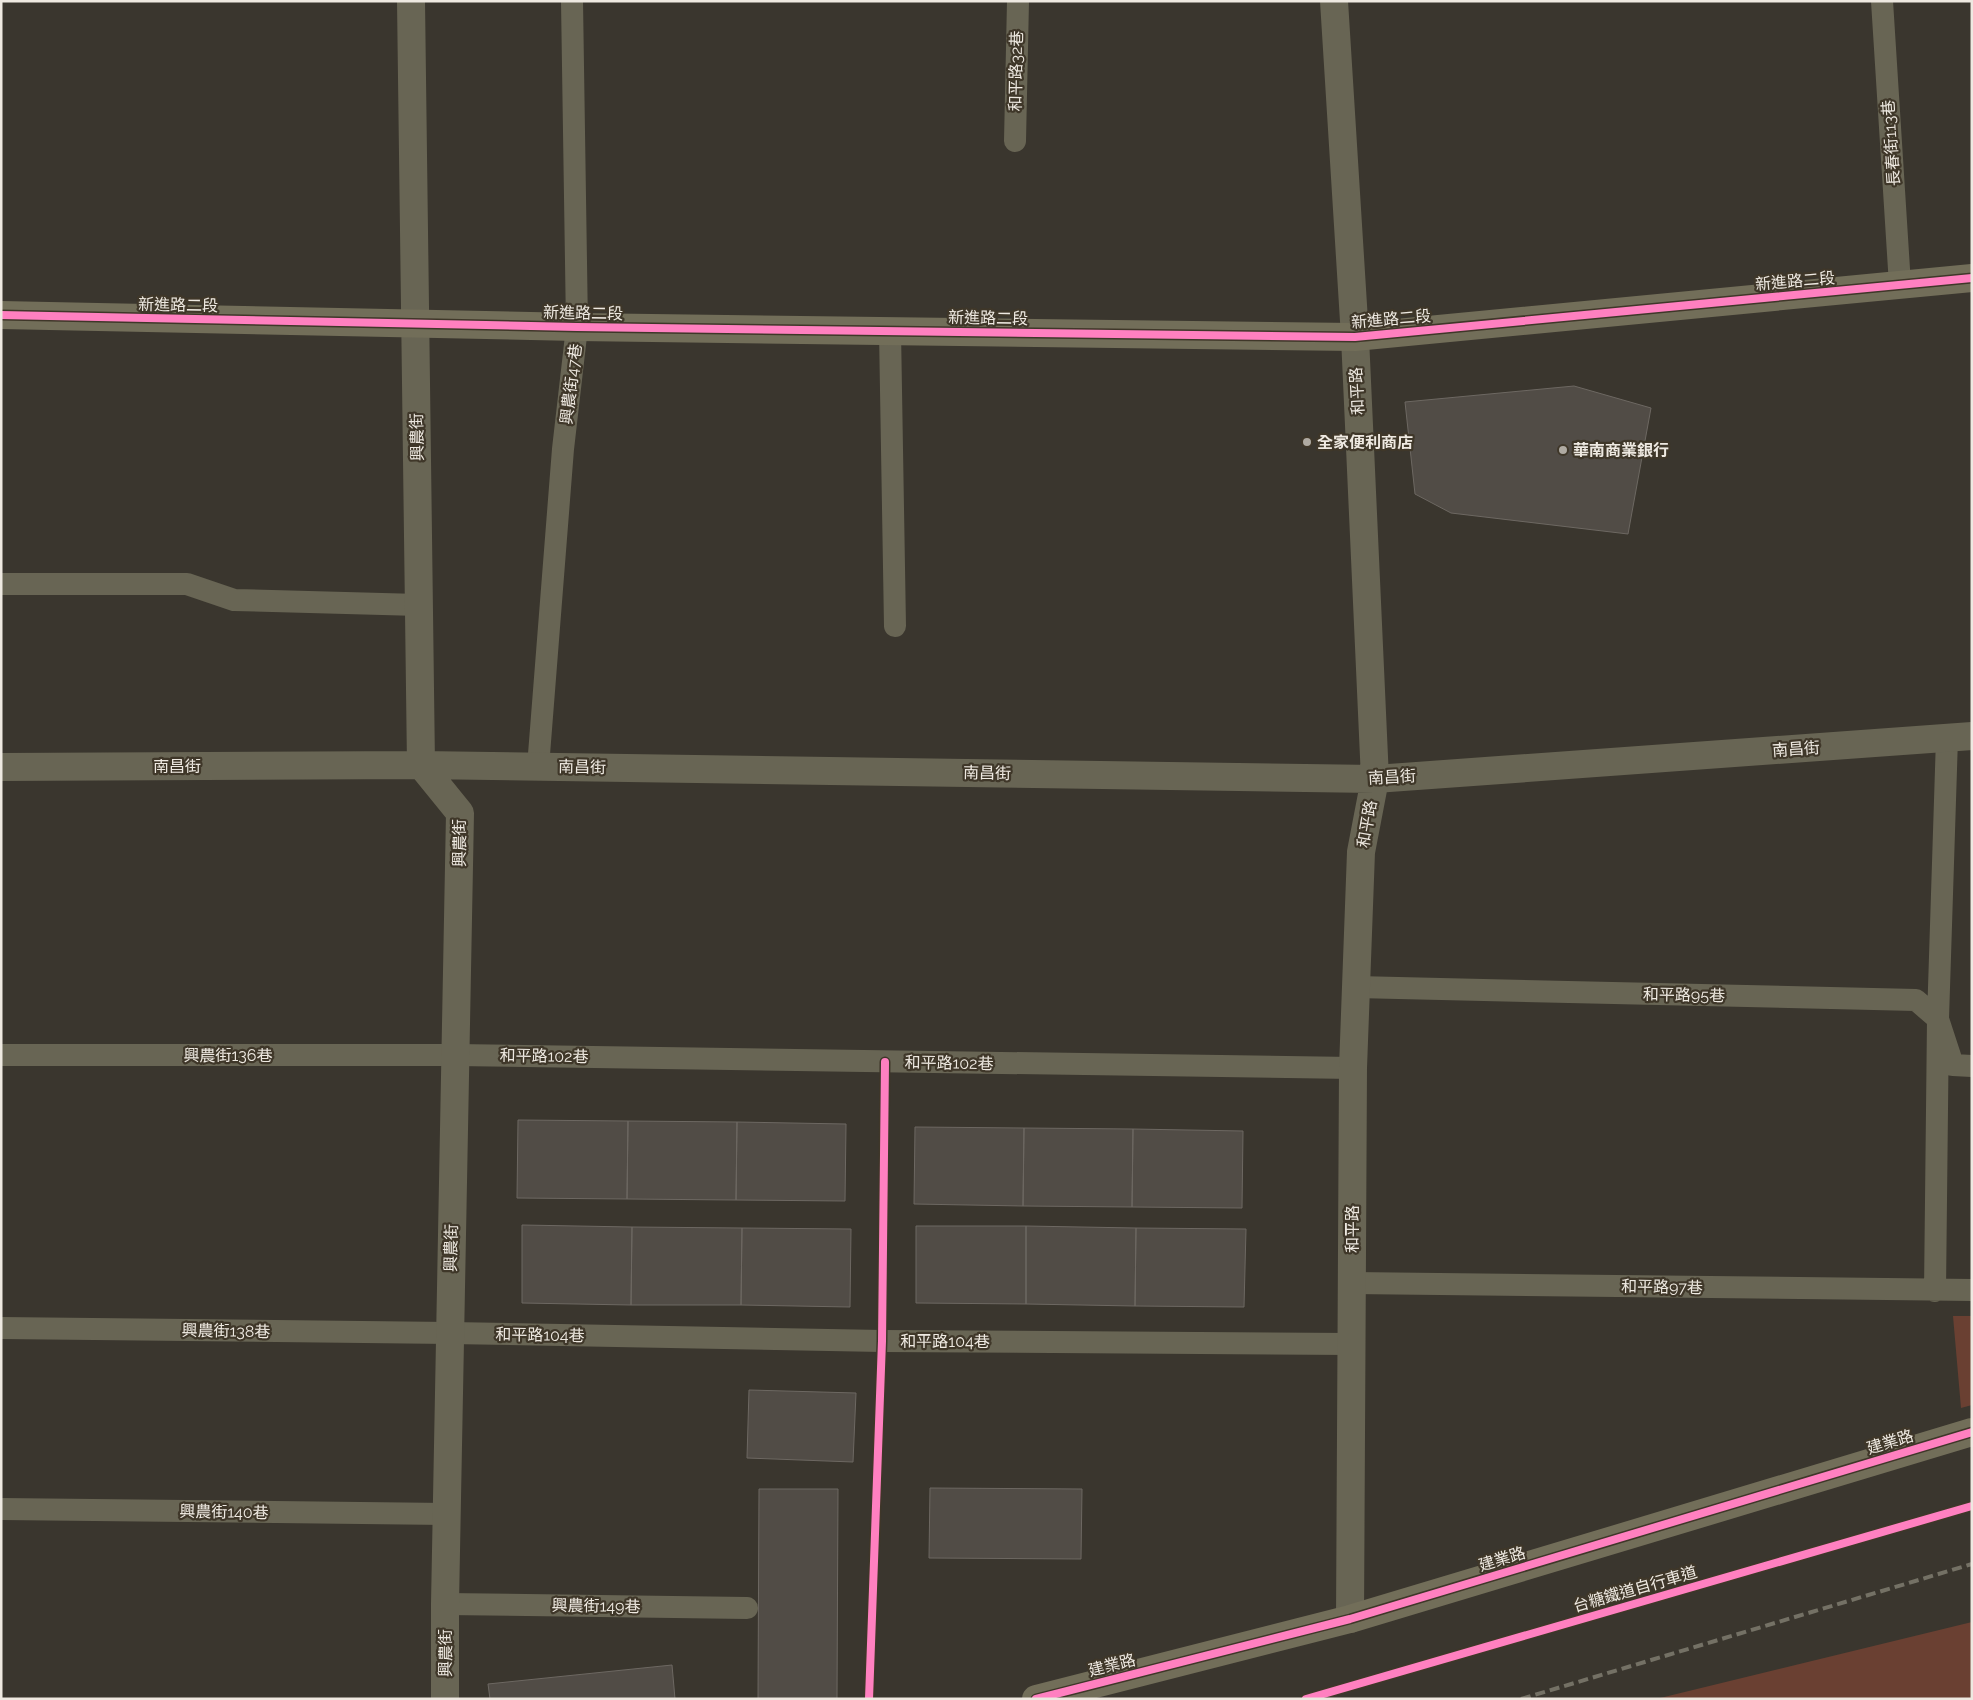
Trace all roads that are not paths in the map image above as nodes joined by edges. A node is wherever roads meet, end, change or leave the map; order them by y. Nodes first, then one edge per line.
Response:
1 (411, 1) edge
2 (572, 1) edge
3 (1018, 1) edge
4 (1334, 1) edge
5 (1882, 1) edge
6 (1015, 141) dead end
7 (1972, 278) edge
8 (1900, 285) junction
9 (1, 315) edge
10 (416, 323) junction
11 (577, 327) junction
12 (890, 330) junction
13 (1354, 336) junction
14 (1, 584) edge
15 (419, 605) junction
16 (895, 626) dead end
17 (1959, 737) edge
18 (421, 765) junction
19 (1, 767) edge
20 (538, 767) junction
21 (1375, 779) junction
22 (1356, 987) junction
23 (1938, 1019) junction
24 (1, 1055) edge
25 (455, 1055) junction
26 (1972, 1066) edge
27 (1353, 1068) junction
28 (1352, 1283) junction
29 (1972, 1290) edge
30 (1935, 1291) junction
31 (1, 1328) edge
32 (450, 1333) junction
33 (1351, 1344) junction
34 (1972, 1432) edge
35 (1, 1509) edge
36 (447, 1514) junction
37 (445, 1604) junction
38 (747, 1608) dead end
39 (1350, 1619) junction
40 (445, 1699) edge
41 (1036, 1699) edge

1 - 10 street, 興農街
2 - 11 lane, 興農街47巷
3 - 6 lane, 和平路32巷
4 - 13 street, 和平路
5 - 8 lane, 長春街113巷
7 - 8 street, 新進路二段
8 - 13 street, 新進路二段
9 - 10 street, 新進路二段
10 - 11 street, 新進路二段
10 - 15 street, 興農街
11 - 12 street, 新進路二段
11 - 20 lane, 興農街47巷
12 - 13 street, 新進路二段
12 - 16 lane
13 - 21 street, 和平路
14 - 15 lane
15 - 18 street, 興農街
17 - 21 street, 南昌街
17 - 23 lane
18 - 19 street, 南昌街
18 - 20 street, 南昌街
18 - 25 street, 興農街
20 - 21 street, 南昌街
21 - 22 street, 和平路
22 - 23 lane, 和平路95巷
22 - 27 street, 和平路
23 - 26 lane
23 - 30 lane
24 - 25 lane, 興農街136巷
25 - 27 lane, 和平路102巷
25 - 32 street, 興農街
27 - 28 street, 和平路
28 - 30 lane, 和平路97巷
28 - 33 street, 和平路
29 - 30 lane, 和平路97巷
31 - 32 lane, 興農街138巷
32 - 33 lane, 和平路104巷
32 - 36 street, 興農街
33 - 39 street, 和平路
34 - 39 street, 建業路
35 - 36 lane, 興農街140巷
36 - 37 street, 興農街
37 - 38 lane, 興農街149巷
37 - 40 street, 興農街
39 - 41 street, 建業路

